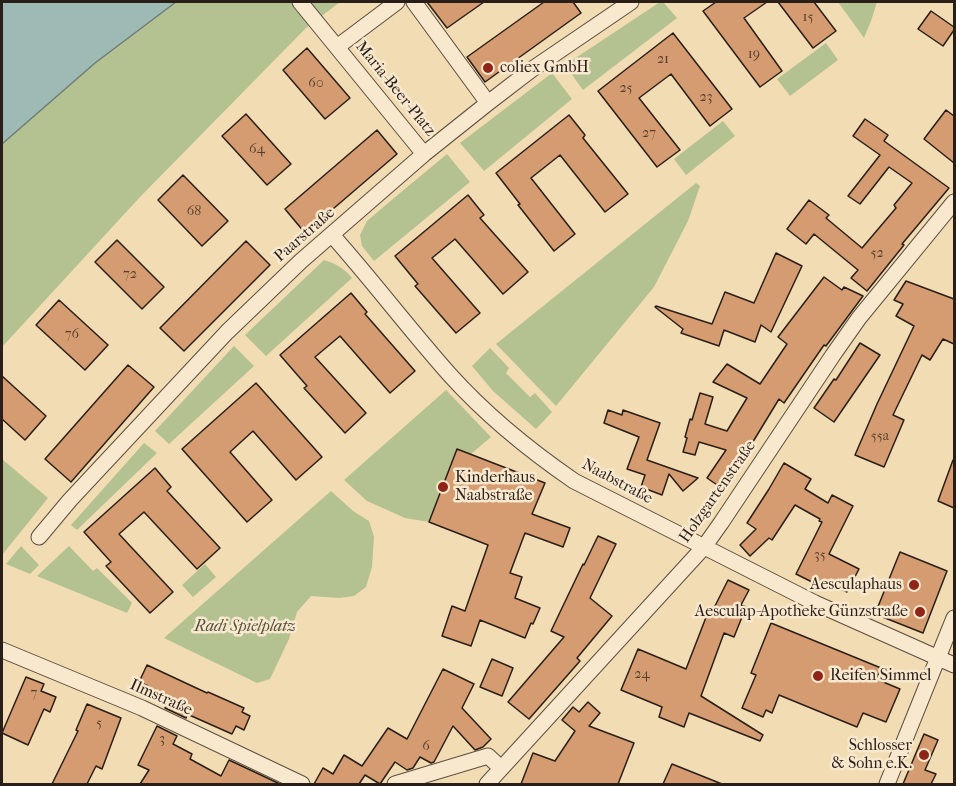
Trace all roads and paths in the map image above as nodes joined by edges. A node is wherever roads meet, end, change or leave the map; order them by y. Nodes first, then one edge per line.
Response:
1 (300, 2) edge
2 (397, 2) edge
3 (414, 2) edge
4 (631, 2) edge
5 (337, 47) junction
6 (488, 103) junction
7 (424, 154) junction
8 (954, 202) edge
9 (332, 236) junction
10 (39, 537) dead end
11 (704, 547) junction
12 (954, 618) edge
13 (2, 650) edge
14 (938, 658) junction
15 (954, 665) edge
16 (501, 768) junction
17 (302, 784) edge
18 (395, 784) edge
19 (487, 784) edge
20 (887, 784) edge

1 - 5 street, Maria-Beer-Platz
2 - 5 street, Maria-Beer-Platz
3 - 6 street
4 - 6 street, Paarstraße
5 - 7 street, Maria-Beer-Platz
6 - 7 street, Paarstraße
7 - 9 street, Paarstraße
8 - 11 street, Holzgartenstraße
9 - 10 street, Paarstraße
9 - 11 street, Naabstraße
11 - 14 street, Naabstraße
11 - 16 street, Holzgartenstraße
12 - 14 street
13 - 17 street, Ilmstraße
14 - 15 street, Naabstraße
14 - 20 street
16 - 18 street
16 - 19 street, Holzgartenstraße

